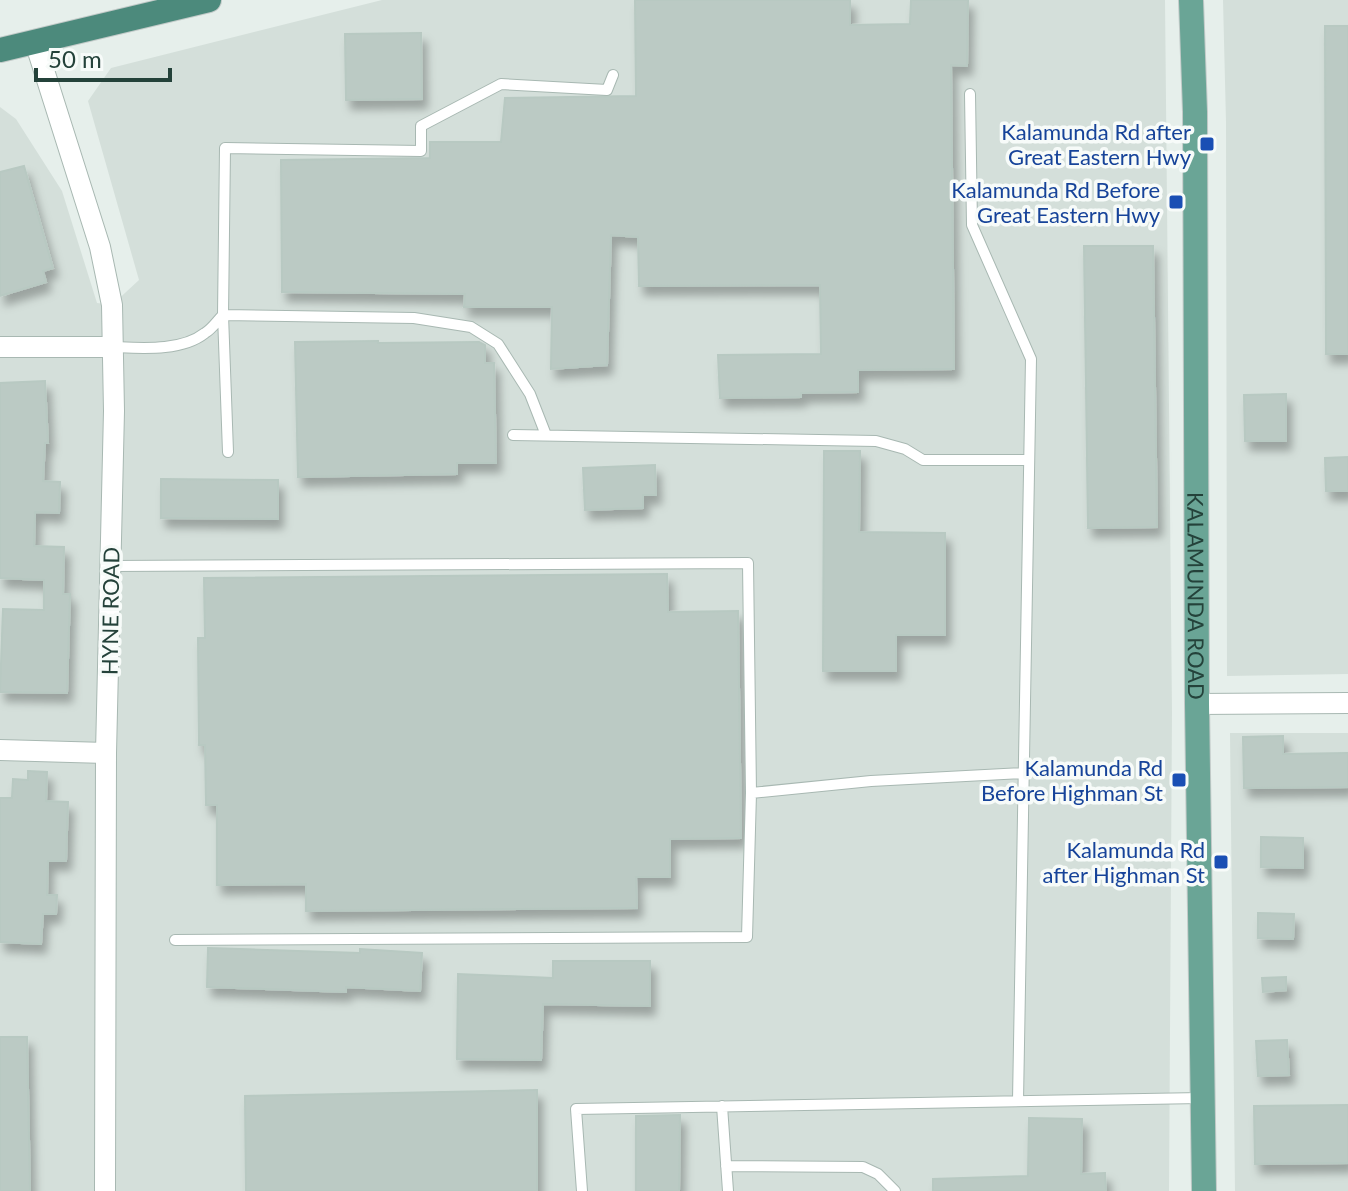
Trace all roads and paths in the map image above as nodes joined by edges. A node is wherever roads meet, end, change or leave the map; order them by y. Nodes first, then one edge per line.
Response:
1 (209, 0) edge
2 (1191, 0) edge
3 (35, 42) junction
4 (0, 50) edge
5 (613, 75) dead end
6 (970, 94) dead end
7 (223, 315) junction
8 (0, 347) edge
9 (112, 347) junction
10 (513, 435) dead end
11 (546, 435) junction
12 (228, 452) dead end
13 (1029, 460) junction
14 (111, 566) junction
15 (1348, 703) edge
16 (1197, 704) junction
17 (0, 750) edge
18 (106, 753) junction
19 (1024, 773) junction
20 (751, 793) junction
21 (175, 940) dead end
22 (1203, 1098) junction
23 (1018, 1101) junction
24 (722, 1106) junction
25 (726, 1166) junction
26 (105, 1191) edge
27 (582, 1191) edge
28 (728, 1191) edge
29 (895, 1191) edge
30 (1204, 1191) edge

1 - 3 highway
2 - 16 main road, KALAMUNDA ROAD
3 - 4 highway
3 - 9 street, HYNE ROAD
5 - 7 lane
6 - 13 lane
7 - 9 lane
7 - 11 lane
7 - 12 lane
8 - 9 street
9 - 14 street, HYNE ROAD
10 - 11 lane
11 - 13 lane
13 - 19 lane
14 - 18 street, HYNE ROAD
14 - 20 lane
15 - 16 street
16 - 22 main road, KALAMUNDA ROAD
17 - 18 street
18 - 26 street, HYNE ROAD
19 - 20 lane
19 - 23 lane
20 - 21 lane
22 - 23 lane
22 - 30 main road, KALAMUNDA ROAD
23 - 24 lane
24 - 25 lane
24 - 27 lane
25 - 28 lane
25 - 29 lane

